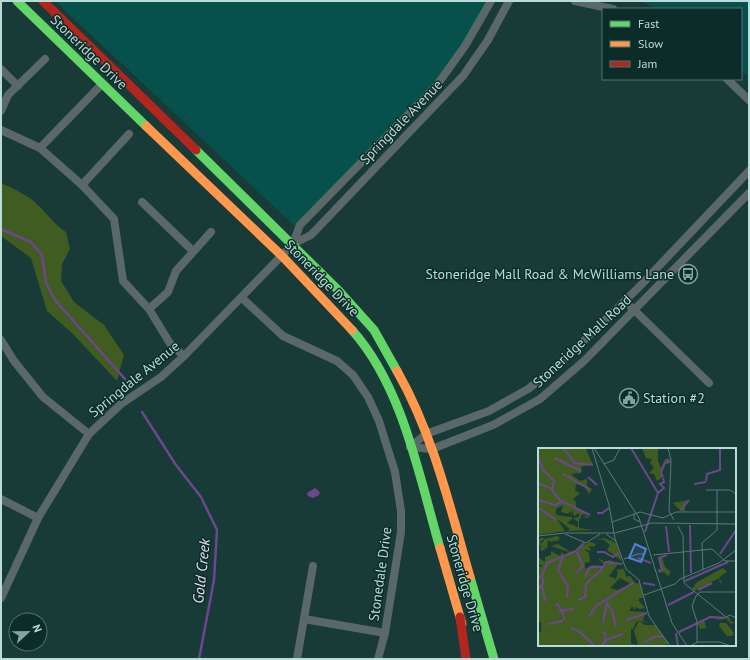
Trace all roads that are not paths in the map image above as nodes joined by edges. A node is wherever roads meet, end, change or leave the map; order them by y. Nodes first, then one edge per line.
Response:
1 (17, 1) edge
2 (42, 1) edge
3 (491, 1) edge
4 (509, 1) edge
5 (576, 1) edge
6 (608, 8) edge
7 (45, 59) dead end
8 (1, 69) edge
9 (728, 80) edge
10 (102, 84) junction
11 (18, 86) junction
12 (749, 100) edge
13 (1, 111) edge
14 (1, 130) edge
15 (129, 134) dead end
16 (40, 148) junction
17 (749, 171) edge
18 (82, 185) junction
19 (749, 193) edge
20 (142, 202) dead end
21 (211, 232) dead end
22 (293, 244) junction
23 (194, 251) junction
24 (282, 256) junction
25 (242, 298) junction
26 (625, 300) junction
27 (149, 310) junction
28 (635, 310) junction
29 (1, 340) edge
30 (184, 356) junction
31 (709, 383) dead end
32 (89, 434) junction
33 (426, 434) junction
34 (410, 447) junction
35 (432, 449) junction
36 (1, 499) edge
37 (38, 518) junction
38 (313, 566) dead end
39 (1, 598) edge
40 (460, 617) junction
41 (304, 619) junction
42 (385, 633) junction
43 (297, 659) edge
44 (378, 659) edge
45 (466, 659) edge
46 (473, 659) edge
47 (494, 659) edge

1 - 10 main road, Stoneridge Drive
2 - 22 main road, Stoneridge Drive
3 - 22 street, Springdale Avenue
4 - 22 street, Springdale Avenue
5 - 6 street
7 - 11 street
8 - 11 street
9 - 12 street
10 - 16 street
10 - 24 main road, Stoneridge Drive
11 - 13 street
14 - 16 street
15 - 18 street
16 - 18 street
17 - 26 street, Stoneridge Mall Road
18 - 27 street
19 - 28 street, Stoneridge Mall Road
20 - 23 street
21 - 23 street
22 - 24 street, Springdale Avenue
22 - 33 main road, Stoneridge Drive
23 - 27 street
24 - 25 street, Springdale Avenue
24 - 34 main road, Stoneridge Drive
25 - 30 street, Springdale Avenue
25 - 42 street, Stonedale Drive
26 - 28 street
26 - 33 street, Stoneridge Mall Road
27 - 30 street
28 - 31 street
28 - 35 street, Stoneridge Mall Road
29 - 32 street
30 - 32 street, Springdale Avenue
32 - 37 street, Springdale Avenue
33 - 34 street, Stoneridge Mall Road
33 - 35 main road, Stoneridge Drive
34 - 35 street, Stoneridge Mall Road
34 - 40 main road, Stoneridge Drive
35 - 47 main road, Stoneridge Drive
36 - 37 street
37 - 39 street, Springdale Avenue
38 - 41 street
40 - 45 main road
40 - 46 main road, Stoneridge Drive
41 - 42 street
41 - 43 street
42 - 44 street, Stonedale Drive

